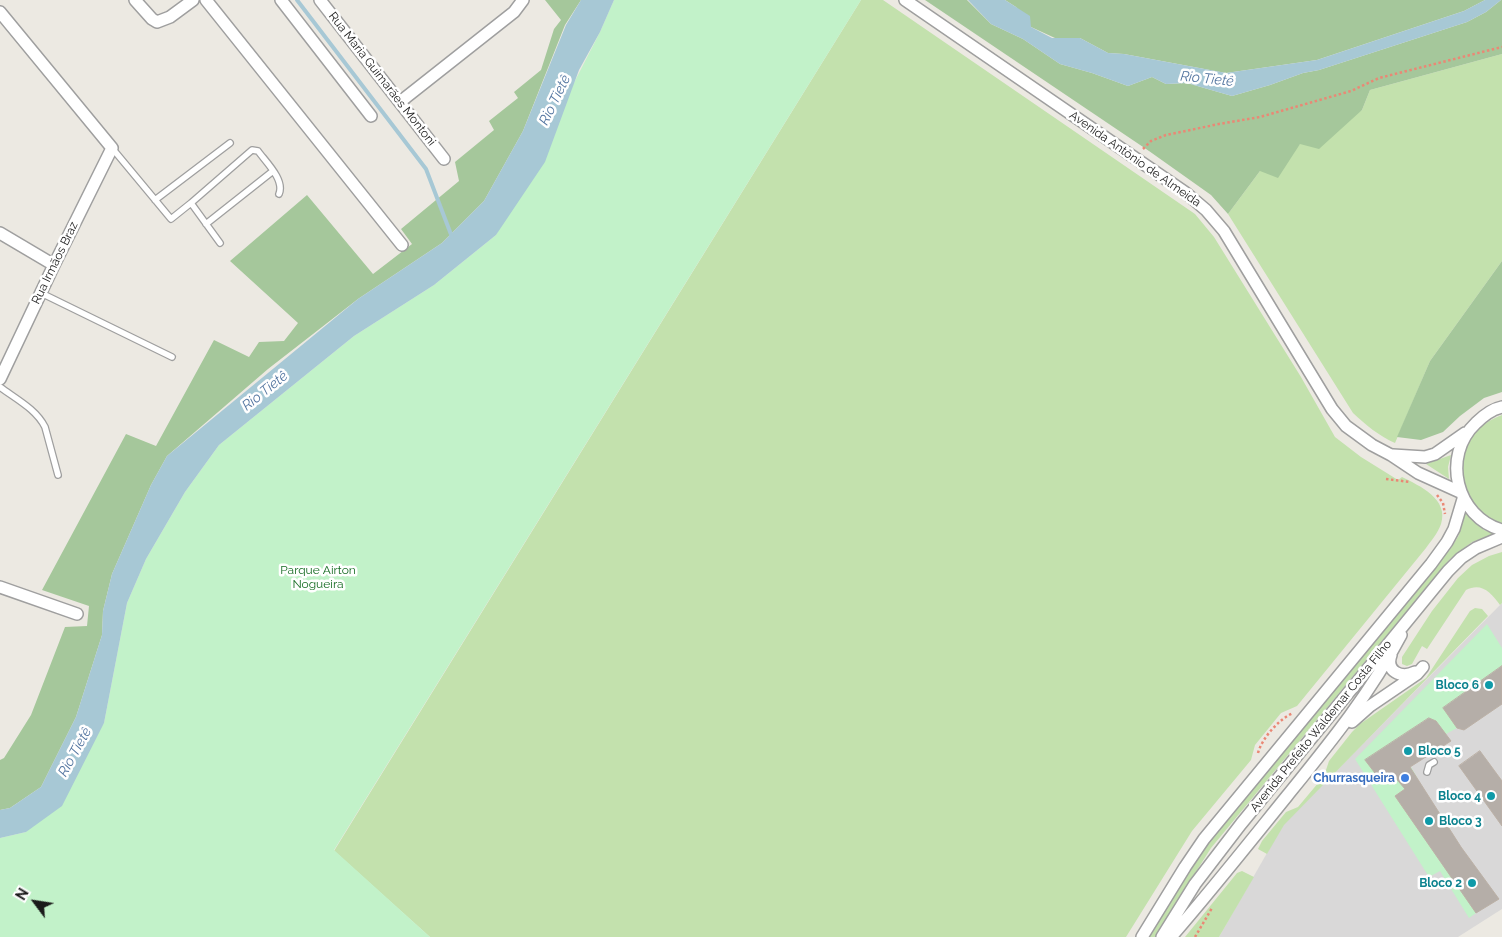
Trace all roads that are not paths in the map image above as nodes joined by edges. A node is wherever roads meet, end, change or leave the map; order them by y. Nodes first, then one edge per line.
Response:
1 (135, 0) edge
2 (193, 0) edge
3 (206, 0) edge
4 (281, 0) edge
5 (320, 0) edge
6 (523, 0) edge
7 (905, 0) edge
8 (0, 12) edge
9 (400, 102) junction
10 (372, 116) dead end
11 (230, 143) dead end
12 (112, 148) junction
13 (444, 158) dead end
14 (273, 170) junction
15 (279, 194) dead end
16 (155, 200) junction
17 (191, 203) junction
18 (206, 224) junction
19 (0, 233) edge
20 (220, 243) dead end
21 (402, 245) dead end
22 (54, 264) junction
23 (41, 293) junction
24 (172, 357) dead end
25 (0, 379) edge
26 (0, 388) edge
27 (1502, 407) edge
28 (1470, 429) junction
29 (1392, 455) junction
30 (58, 475) dead end
31 (1462, 495) junction
32 (1502, 530) edge
33 (1502, 537) edge
34 (0, 587) edge
35 (1413, 612) junction
36 (77, 614) dead end
37 (1392, 653) junction
38 (1331, 742) junction
39 (1434, 762) dead end
40 (1427, 772) dead end
41 (1142, 937) edge
42 (1162, 937) edge
43 (1171, 937) edge

1 - 2 street
3 - 21 street
4 - 10 street
5 - 9 street, Rua Maria Guimarães Montoni
6 - 9 street
7 - 29 street, Avenida Antônio de Almeida
8 - 12 street
9 - 13 street, Rua Maria Guimarães Montoni
11 - 16 lane
12 - 16 lane
12 - 22 street, Rua Irmãos Braz
14 - 15 lane
14 - 17 lane
14 - 18 lane
16 - 17 lane
17 - 18 lane
18 - 20 lane
19 - 22 street
22 - 23 street, Rua Irmãos Braz
23 - 24 lane
23 - 25 street, Rua Irmãos Braz
26 - 30 lane
27 - 28 street, Avenida Antônio de Almeida
28 - 29 street, Avenida Antônio de Almeida
28 - 31 street, Avenida Antônio de Almeida
29 - 31 street, Avenida Antônio de Almeida
31 - 32 street, Avenida Antônio de Almeida
31 - 41 street
33 - 35 street, Avenida Prefeito Waldemar Costa Filho
34 - 36 street
35 - 37 street
35 - 42 street, Avenida Prefeito Waldemar Costa Filho
37 - 38 street
37 - 38 street
38 - 43 street
39 - 40 lane

